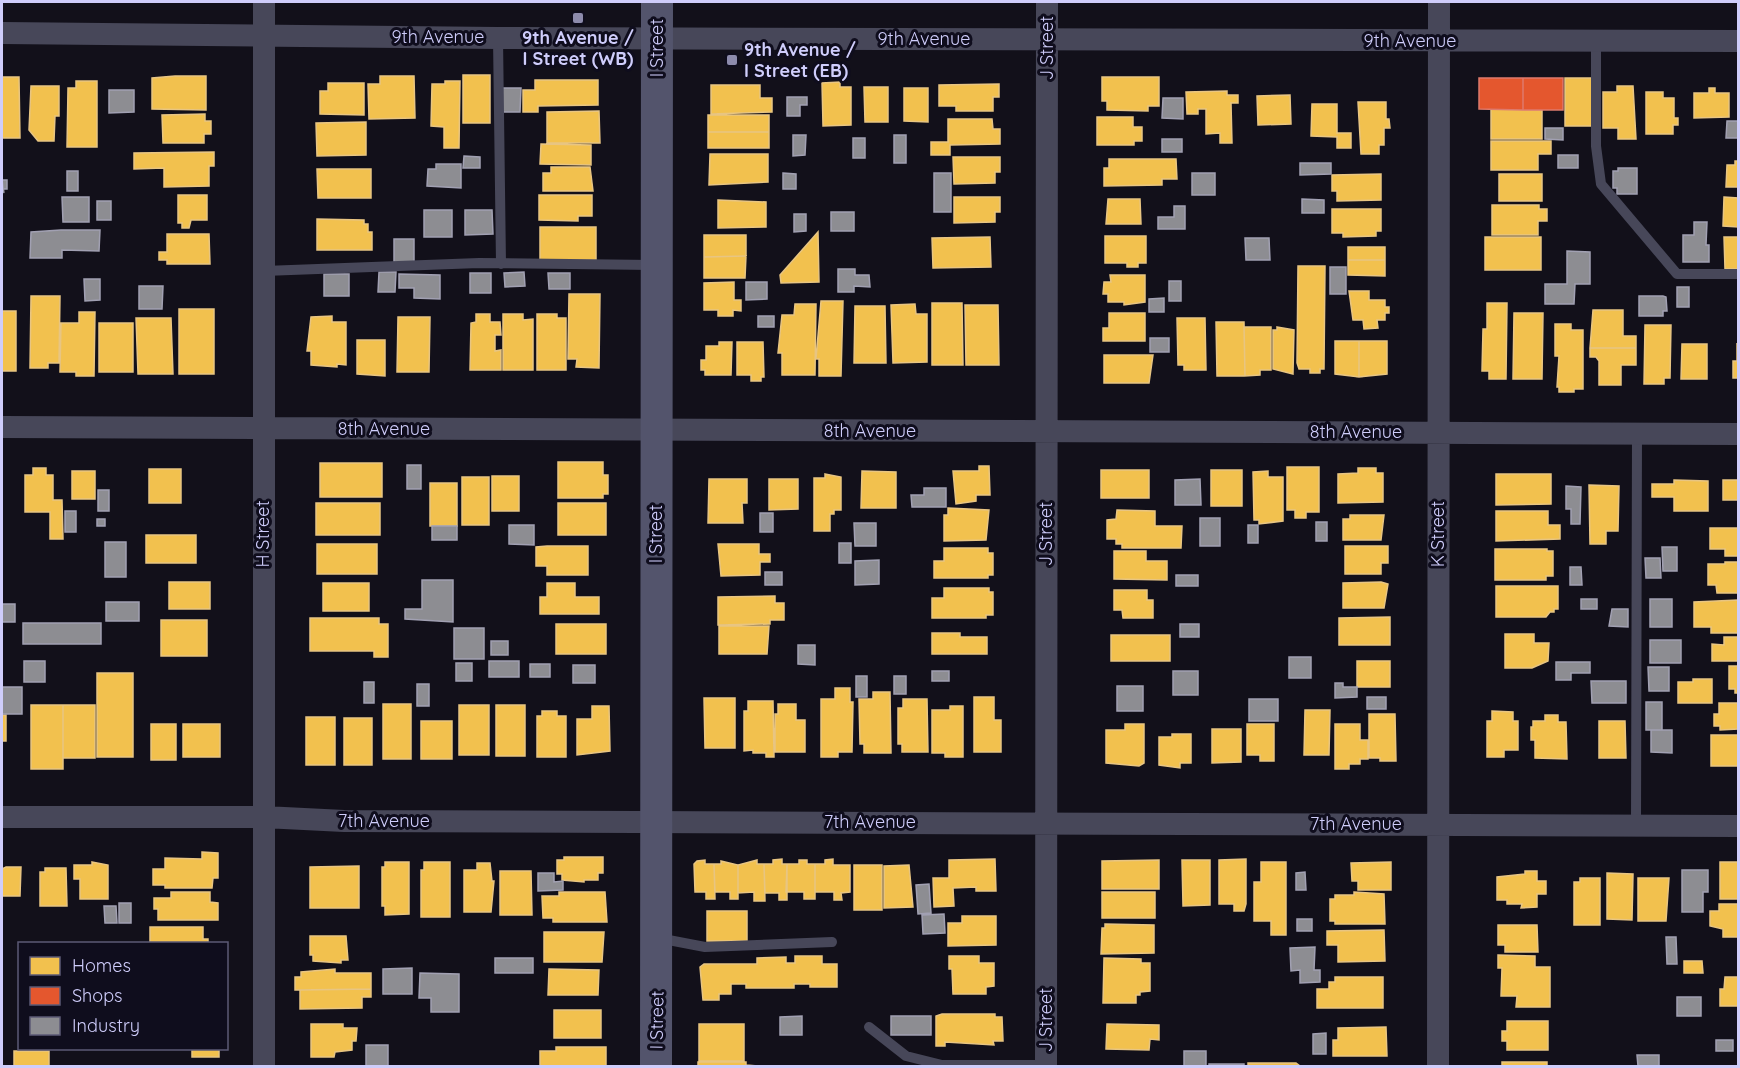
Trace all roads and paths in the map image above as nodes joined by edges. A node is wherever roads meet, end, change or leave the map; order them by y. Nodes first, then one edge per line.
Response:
1 (264, 2) edge
2 (657, 2) edge
3 (1047, 2) edge
4 (1438, 2) edge
5 (2, 33) edge
6 (264, 34) junction
7 (498, 38) junction
8 (657, 38) junction
9 (1047, 39) junction
10 (1438, 41) junction
11 (1596, 41) junction
12 (1738, 41) edge
13 (501, 264) junction
14 (656, 265) junction
15 (264, 271) junction
16 (1738, 274) edge
17 (2, 427) edge
18 (263, 428) junction
19 (656, 430) junction
20 (1046, 431) junction
21 (1438, 432) junction
22 (1637, 433) junction
23 (1738, 434) edge
24 (2, 817) edge
25 (264, 817) junction
26 (655, 822) junction
27 (1047, 823) junction
28 (1437, 824) junction
29 (1636, 825) junction
30 (1738, 826) edge
31 (658, 938) junction
32 (832, 942) dead end
33 (869, 1027) dead end
34 (264, 1066) edge
35 (657, 1066) edge
36 (1046, 1066) edge
37 (1438, 1066) edge

1 - 6 street, H Street
2 - 8 street, I Street
3 - 9 street, J Street
4 - 10 street, K Street
5 - 6 street, 9th Avenue
6 - 7 street, 9th Avenue
6 - 15 street, H Street
7 - 8 street, 9th Avenue
7 - 13 lane
8 - 9 street, 9th Avenue
8 - 14 street, I Street
9 - 10 street, 9th Avenue
9 - 20 street, J Street
10 - 11 street, 9th Avenue
10 - 21 street, K Street
11 - 12 street, 9th Avenue
11 - 16 lane
13 - 14 lane
13 - 15 lane
14 - 19 street, I Street
15 - 18 street, H Street
17 - 18 street, 8th Avenue
18 - 19 street, 8th Avenue
18 - 25 street, H Street
19 - 20 street, 8th Avenue
19 - 26 street, I Street
20 - 21 street, 8th Avenue
20 - 27 street, J Street
21 - 22 street, 8th Avenue
21 - 28 street, K Street
22 - 23 street, 8th Avenue
22 - 29 lane
24 - 25 street, 7th Avenue
25 - 26 street, 7th Avenue
25 - 34 street, H Street
26 - 27 street, 7th Avenue
26 - 31 street, I Street
27 - 28 street, 7th Avenue
27 - 36 street, J Street
28 - 29 street, 7th Avenue
28 - 37 street, K Street
29 - 30 street, 7th Avenue
31 - 32 lane
31 - 35 street, I Street
33 - 36 lane

